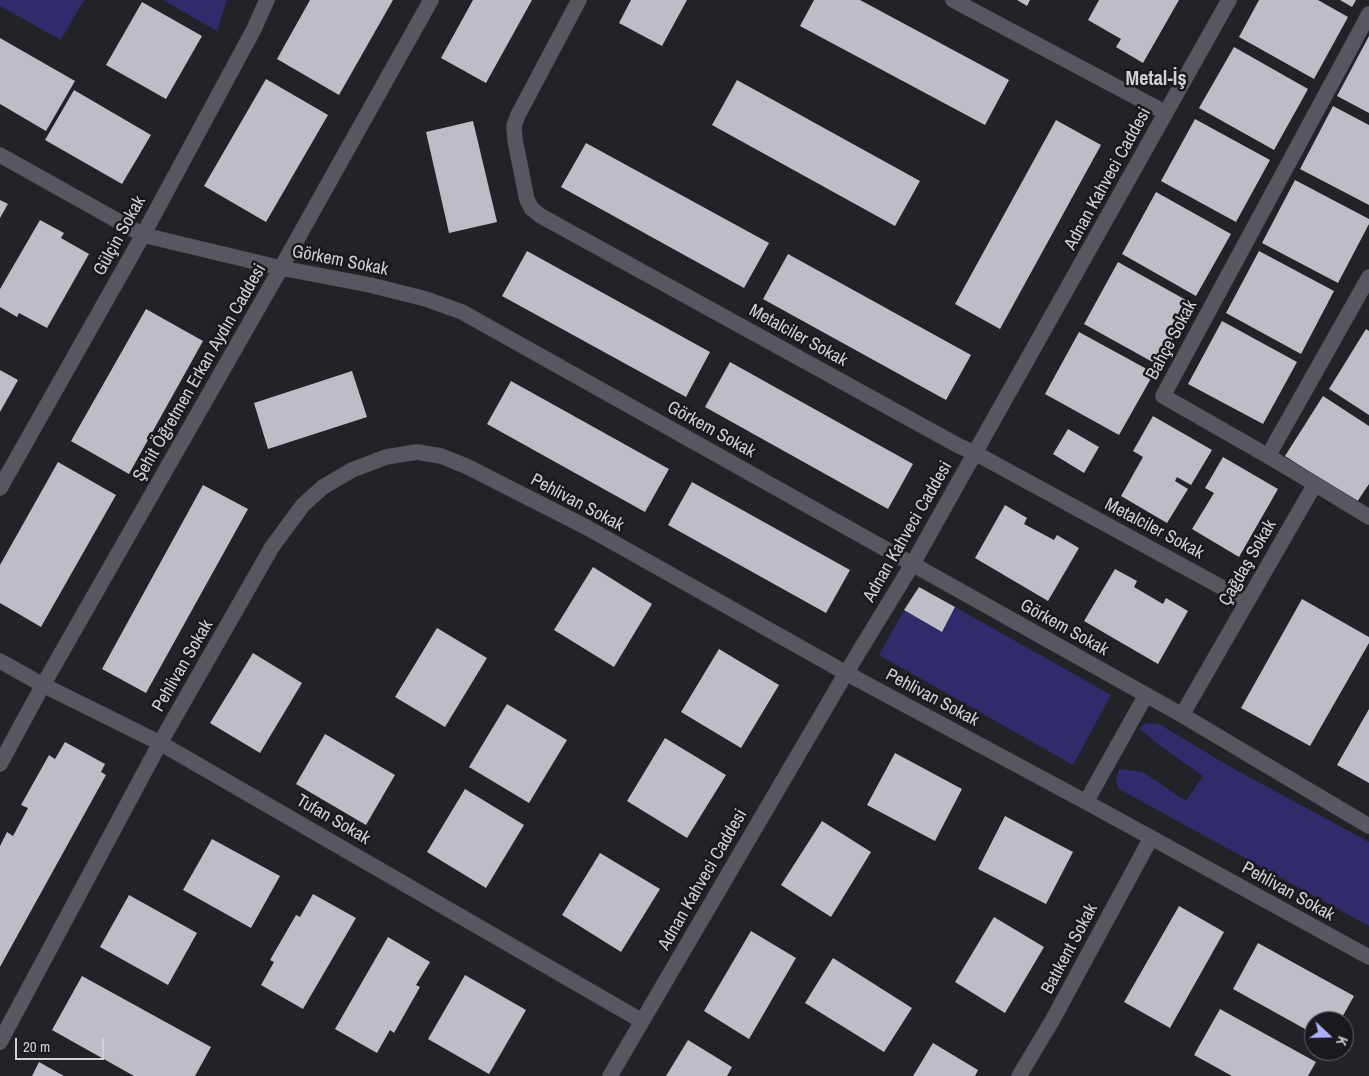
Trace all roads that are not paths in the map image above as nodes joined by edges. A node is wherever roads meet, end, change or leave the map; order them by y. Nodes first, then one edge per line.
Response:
1 (267, 0) edge
2 (431, 0) edge
3 (579, 0) edge
4 (953, 0) edge
5 (1229, 0) edge
6 (1369, 14) edge
7 (1166, 113) junction
8 (0, 155) edge
9 (143, 234) junction
10 (282, 268) junction
11 (1369, 277) edge
12 (976, 453) junction
13 (1268, 456) junction
14 (1315, 484) junction
15 (0, 488) edge
16 (1369, 517) edge
17 (912, 565) junction
18 (1247, 601) junction
19 (0, 661) edge
20 (846, 673) junction
21 (43, 685) junction
22 (1146, 695) junction
23 (1182, 715) junction
24 (160, 743) junction
25 (0, 764) edge
26 (1086, 802) junction
27 (1369, 826) edge
28 (1151, 838) junction
29 (1369, 958) edge
30 (642, 1021) junction
31 (0, 1042) edge
32 (610, 1076) edge
33 (1019, 1076) edge

1 - 9 street, Gülçin Sokak
2 - 10 street, Şehit Öğretmen Erkan Aydın Caddesi
3 - 12 street, Metalciler Sokak
4 - 7 street
5 - 7 street, Adnan Kahveci Caddesi
6 - 13 street, Bahçe Sokak
7 - 12 street, Adnan Kahveci Caddesi
8 - 9 street, Görkem Sokak
9 - 10 street, Görkem Sokak
9 - 15 street, Gülçin Sokak
10 - 17 street, Görkem Sokak
10 - 21 street, Şehit Öğretmen Erkan Aydın Caddesi
11 - 13 street
12 - 17 street, Adnan Kahveci Caddesi
12 - 18 street, Metalciler Sokak
13 - 14 street
14 - 16 street
14 - 18 street, Çağdaş Sokak
17 - 20 street, Adnan Kahveci Caddesi
17 - 22 street, Görkem Sokak
18 - 23 street, Çağdaş Sokak
19 - 21 street, Tufan Sokak
20 - 24 street, Pehlivan Sokak
20 - 26 street, Pehlivan Sokak
20 - 30 street, Adnan Kahveci Caddesi
21 - 24 street, Tufan Sokak
21 - 25 street, Şehit Öğretmen Erkan Aydın Caddesi
22 - 23 street, Görkem Sokak
22 - 26 street
23 - 27 street, Görkem Sokak
24 - 30 street, Tufan Sokak
24 - 31 street, Pehlivan Sokak
26 - 28 street, Pehlivan Sokak
28 - 29 street, Pehlivan Sokak
28 - 33 street, Batıkent Sokak
30 - 32 street, Adnan Kahveci Caddesi

